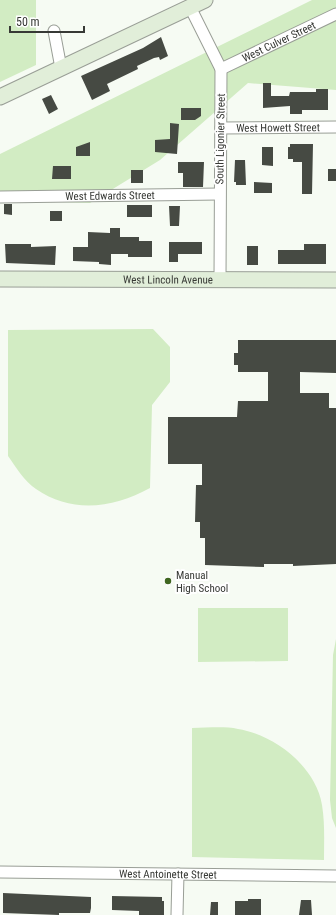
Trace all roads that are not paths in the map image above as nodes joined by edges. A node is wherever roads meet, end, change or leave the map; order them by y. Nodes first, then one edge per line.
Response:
1 (205, 0) edge
2 (190, 7) junction
3 (336, 14) edge
4 (54, 31) dead end
5 (61, 68) junction
6 (221, 69) junction
7 (0, 97) edge
8 (336, 127) edge
9 (221, 128) junction
10 (219, 194) junction
11 (0, 197) edge
12 (220, 278) junction
13 (0, 279) edge
14 (336, 280) edge
15 (0, 872) edge
16 (178, 874) junction
17 (336, 876) edge
18 (177, 915) edge

1 - 2 main road
2 - 5 main road
2 - 6 street, South Ligonier Street
3 - 6 street, West Culver Street
4 - 5 street
5 - 7 main road
6 - 9 street, South Ligonier Street
8 - 9 street, West Howett Street
9 - 10 street, South Ligonier Street
10 - 11 street, West Edwards Street
10 - 12 street, South Ligonier Street
12 - 13 main road, West Lincoln Avenue
12 - 14 main road, West Lincoln Avenue
15 - 16 street, West Antoinette Street
16 - 17 street, West Antoinette Street
16 - 18 street

